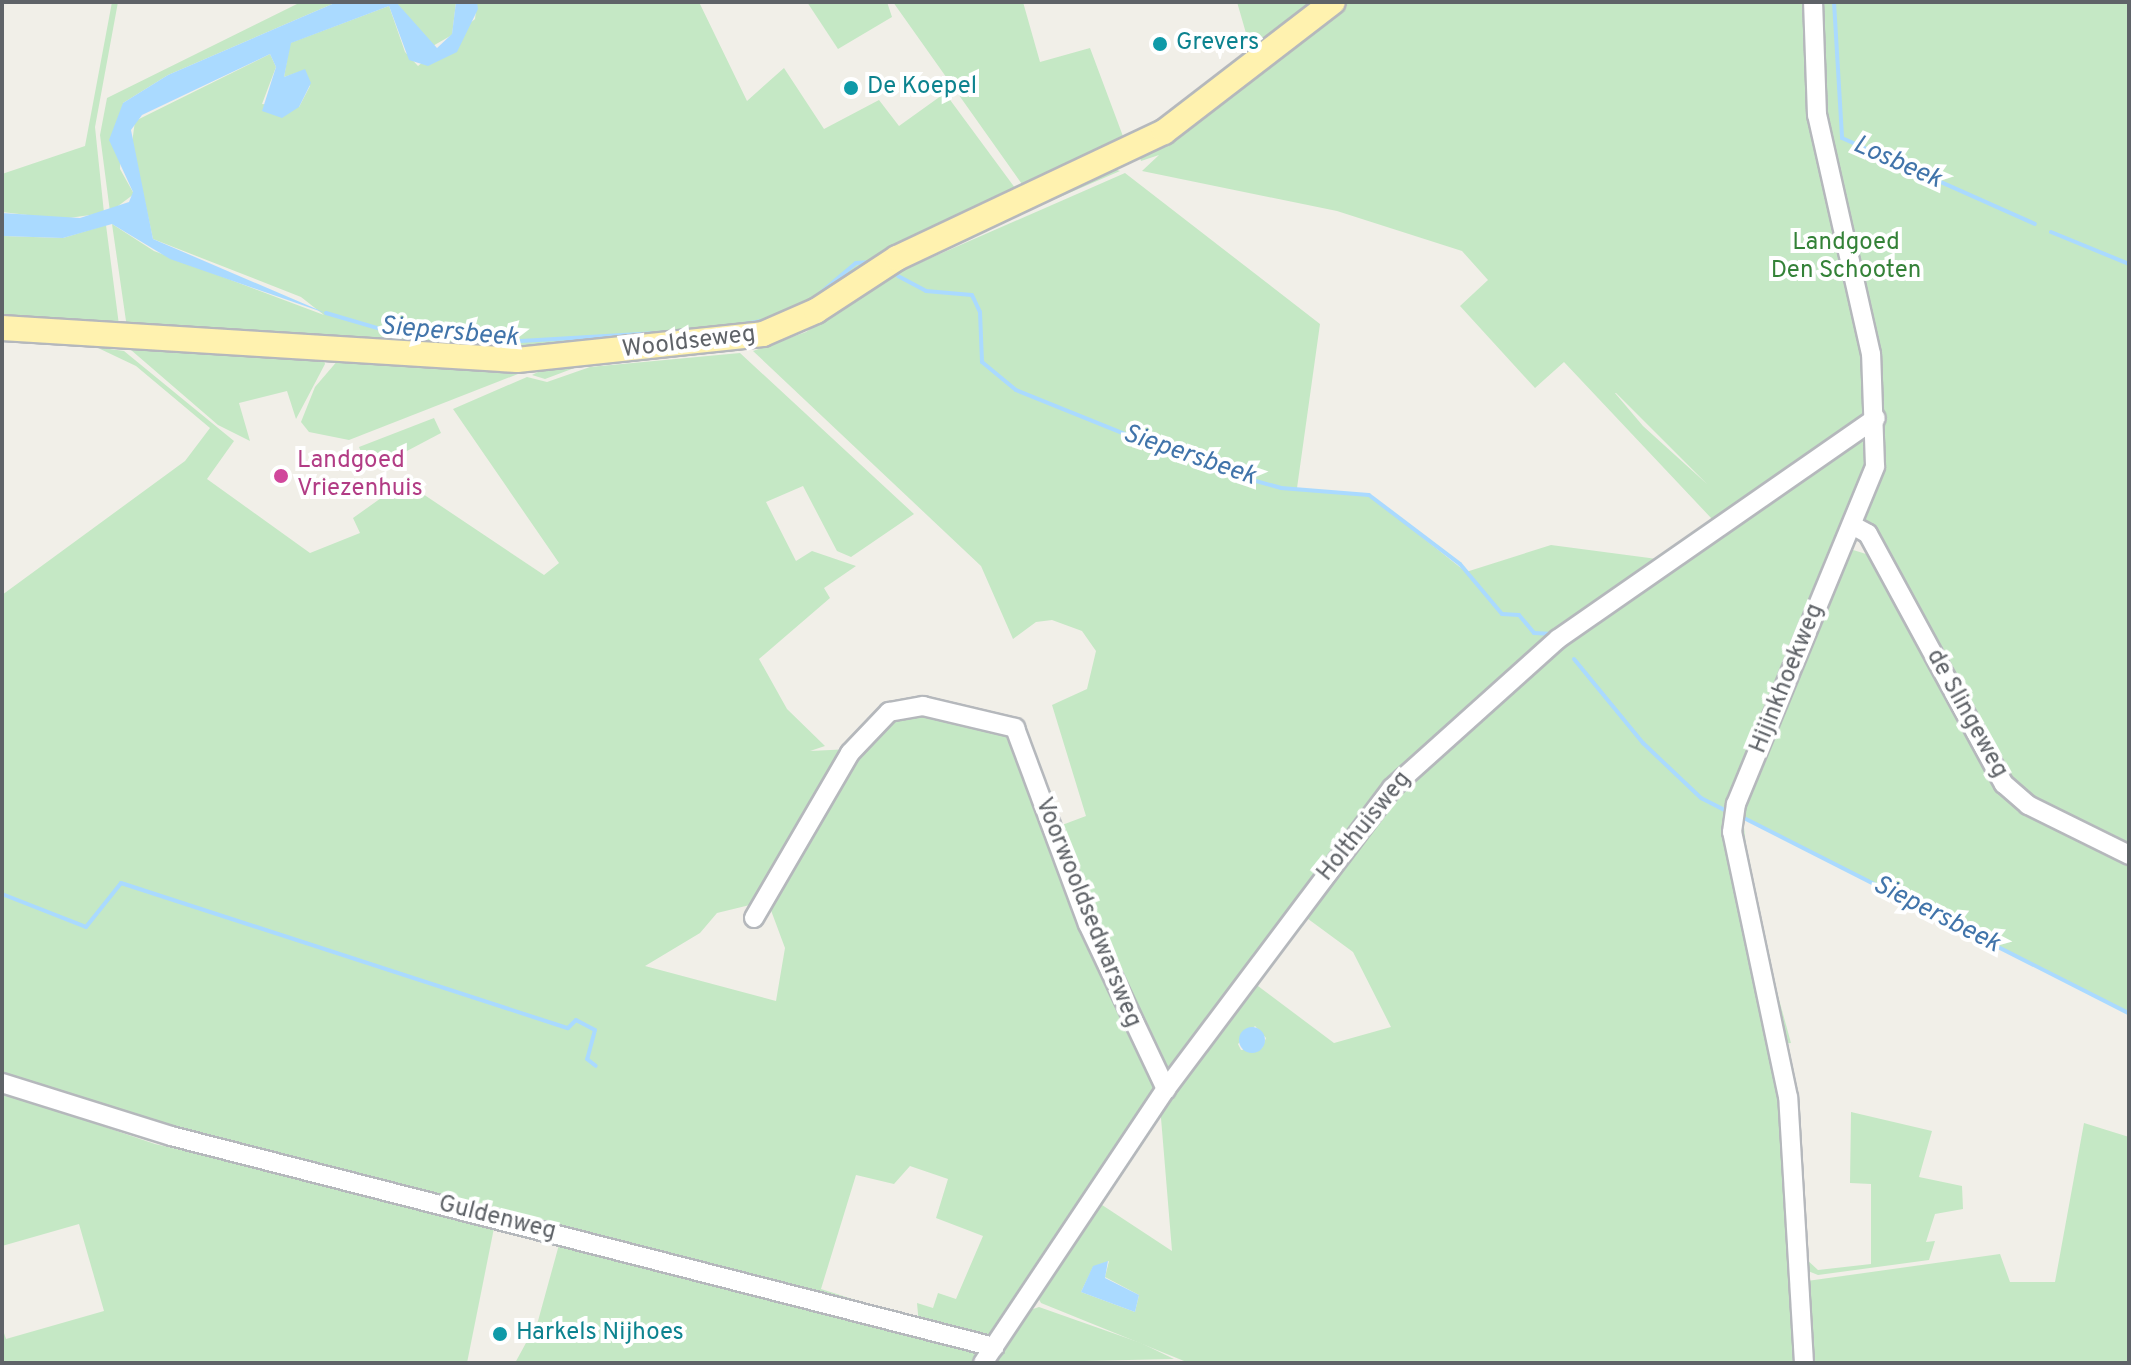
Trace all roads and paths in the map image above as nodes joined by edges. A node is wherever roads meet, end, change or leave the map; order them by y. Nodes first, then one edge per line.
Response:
1 (1333, 2) edge
2 (1813, 2) edge
3 (2, 328) edge
4 (1876, 418) junction
5 (1852, 525) junction
6 (2129, 855) edge
7 (754, 918) dead end
8 (2, 1083) edge
9 (1166, 1089) junction
10 (994, 1347) junction
11 (983, 1363) edge
12 (1804, 1363) edge

1 - 3 main road, Wooldseweg
2 - 4 street, Hijinkhoekweg
4 - 5 street, Hijinkhoekweg
4 - 9 street, Holthuisweg
5 - 6 street, de Slingeweg
5 - 12 street, Hijinkhoekweg
7 - 9 street, Voorwooldsedwarsweg
8 - 10 street, Guldenweg
9 - 10 street, Holthuisweg
10 - 11 street, Holthuisweg

